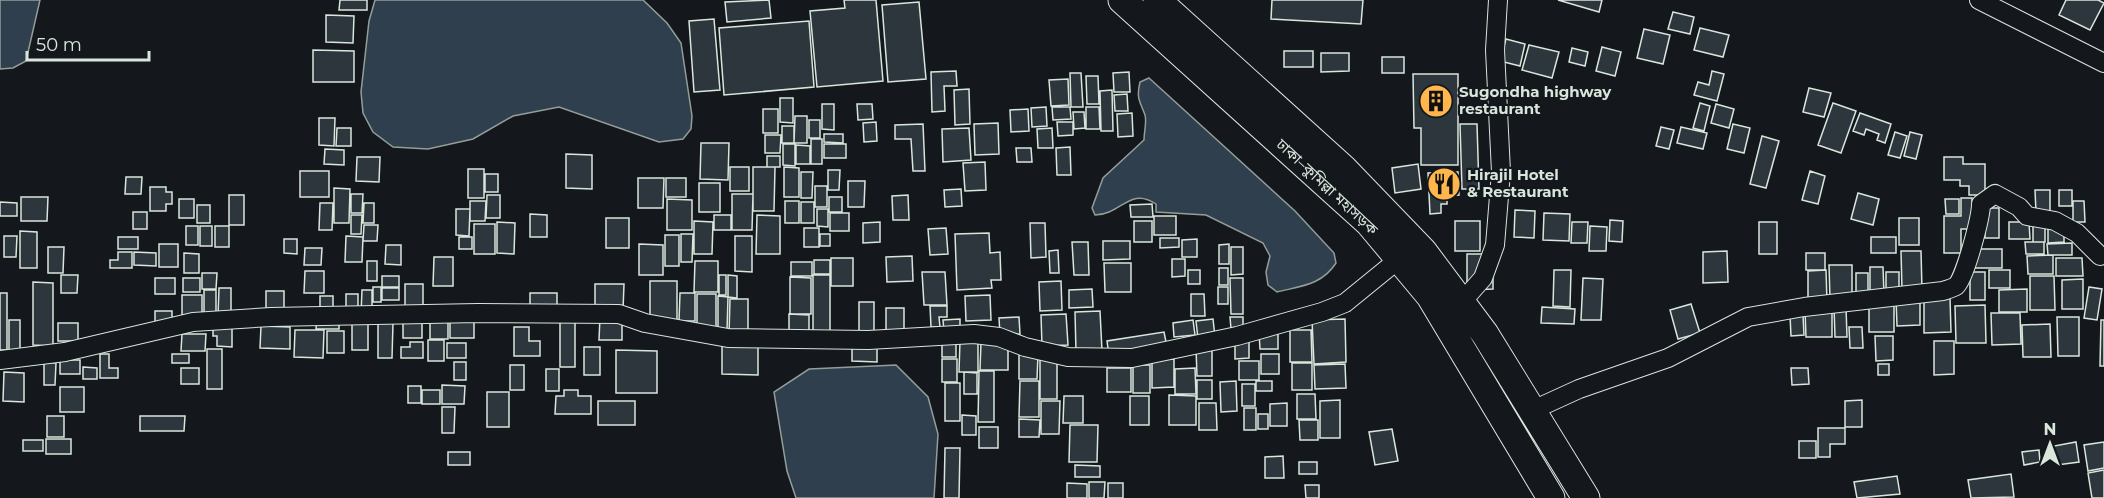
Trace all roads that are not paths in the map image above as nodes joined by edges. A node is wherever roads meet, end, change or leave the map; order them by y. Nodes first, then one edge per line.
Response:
1 (1122, 0) edge
2 (1157, 0) edge
3 (1498, 0) edge
4 (1979, 0) edge
5 (2104, 63) edge
6 (2100, 256) dead end
7 (1399, 259) junction
8 (1461, 303) junction
9 (0, 360) edge
10 (1533, 410) junction
11 (1551, 498) edge
12 (1586, 498) edge

1 - 7 highway, ঢাকা–কুমিল্লা মহাসড়ক
2 - 8 highway, ঢাকা–কুমিল্লা মহাসড়ক
3 - 8 street
4 - 5 street
6 - 10 street
7 - 9 street
7 - 11 highway, ঢাকা–কুমিল্লা মহাসড়ক
8 - 10 highway, ঢাকা–কুমিল্লা মহাসড়ক
10 - 12 highway, ঢাকা–কুমিল্লা মহাসড়ক

